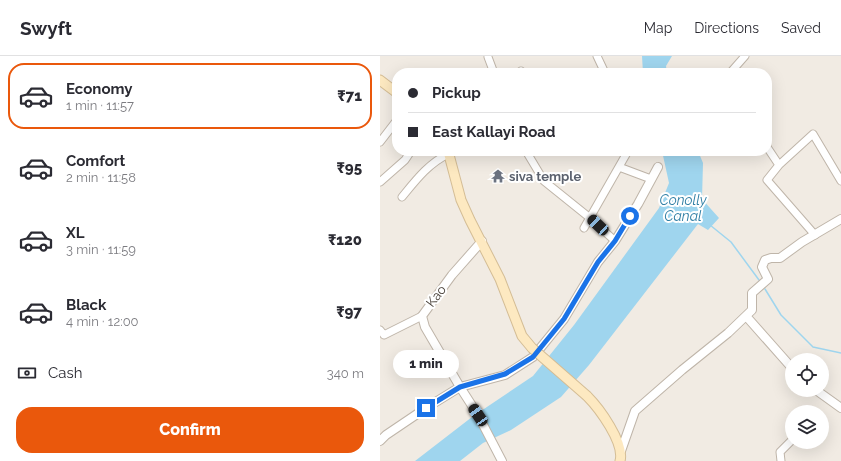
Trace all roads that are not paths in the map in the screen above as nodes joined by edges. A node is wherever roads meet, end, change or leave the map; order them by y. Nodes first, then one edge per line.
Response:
1 (597, 56) edge
2 (745, 56) edge
3 (488, 57) dead end
4 (492, 68) edge
5 (603, 68) edge
6 (734, 68) edge
7 (380, 80) edge
8 (392, 89) edge
9 (392, 126) edge
10 (380, 142) edge
11 (772, 154) edge
12 (406, 156) edge
13 (442, 156) edge
14 (449, 156) edge
15 (529, 156) edge
16 (625, 156) edge
17 (779, 165) junction
18 (619, 167) junction
19 (658, 167) dead end
20 (651, 179) junction
21 (841, 181) edge
22 (380, 182) edge
23 (402, 197) dead end
24 (590, 218) junction
25 (841, 219) edge
26 (584, 228) dead end
27 (815, 235) junction
28 (482, 241) junction
29 (615, 241) junction
30 (422, 316) junction
31 (746, 316) junction
32 (380, 330) edge
33 (532, 352) junction
34 (785, 360) edge
35 (460, 387) junction
36 (826, 397) edge
37 (841, 408) edge
38 (380, 441) edge
39 (785, 447) edge
40 (621, 451) junction
41 (502, 461) edge
42 (620, 461) edge
43 (780, 461) edge

1 - 5 street
2 - 6 street
3 - 4 street
7 - 8 main road
9 - 10 street
11 - 17 street
12 - 22 street
13 - 23 street
14 - 28 main road
15 - 24 street
16 - 18 street
17 - 21 street
17 - 27 street
18 - 20 street
18 - 24 street
19 - 20 street
20 - 29 street
24 - 26 street
24 - 29 street
25 - 27 street
27 - 31 street
28 - 30 street, Kao
28 - 33 main road
29 - 33 street
30 - 32 street
30 - 35 street, Kao
31 - 34 street
31 - 40 street
33 - 35 street
33 - 40 main road, bridge
35 - 38 street
35 - 41 street, Kao
36 - 37 street
39 - 43 street
40 - 42 main road

